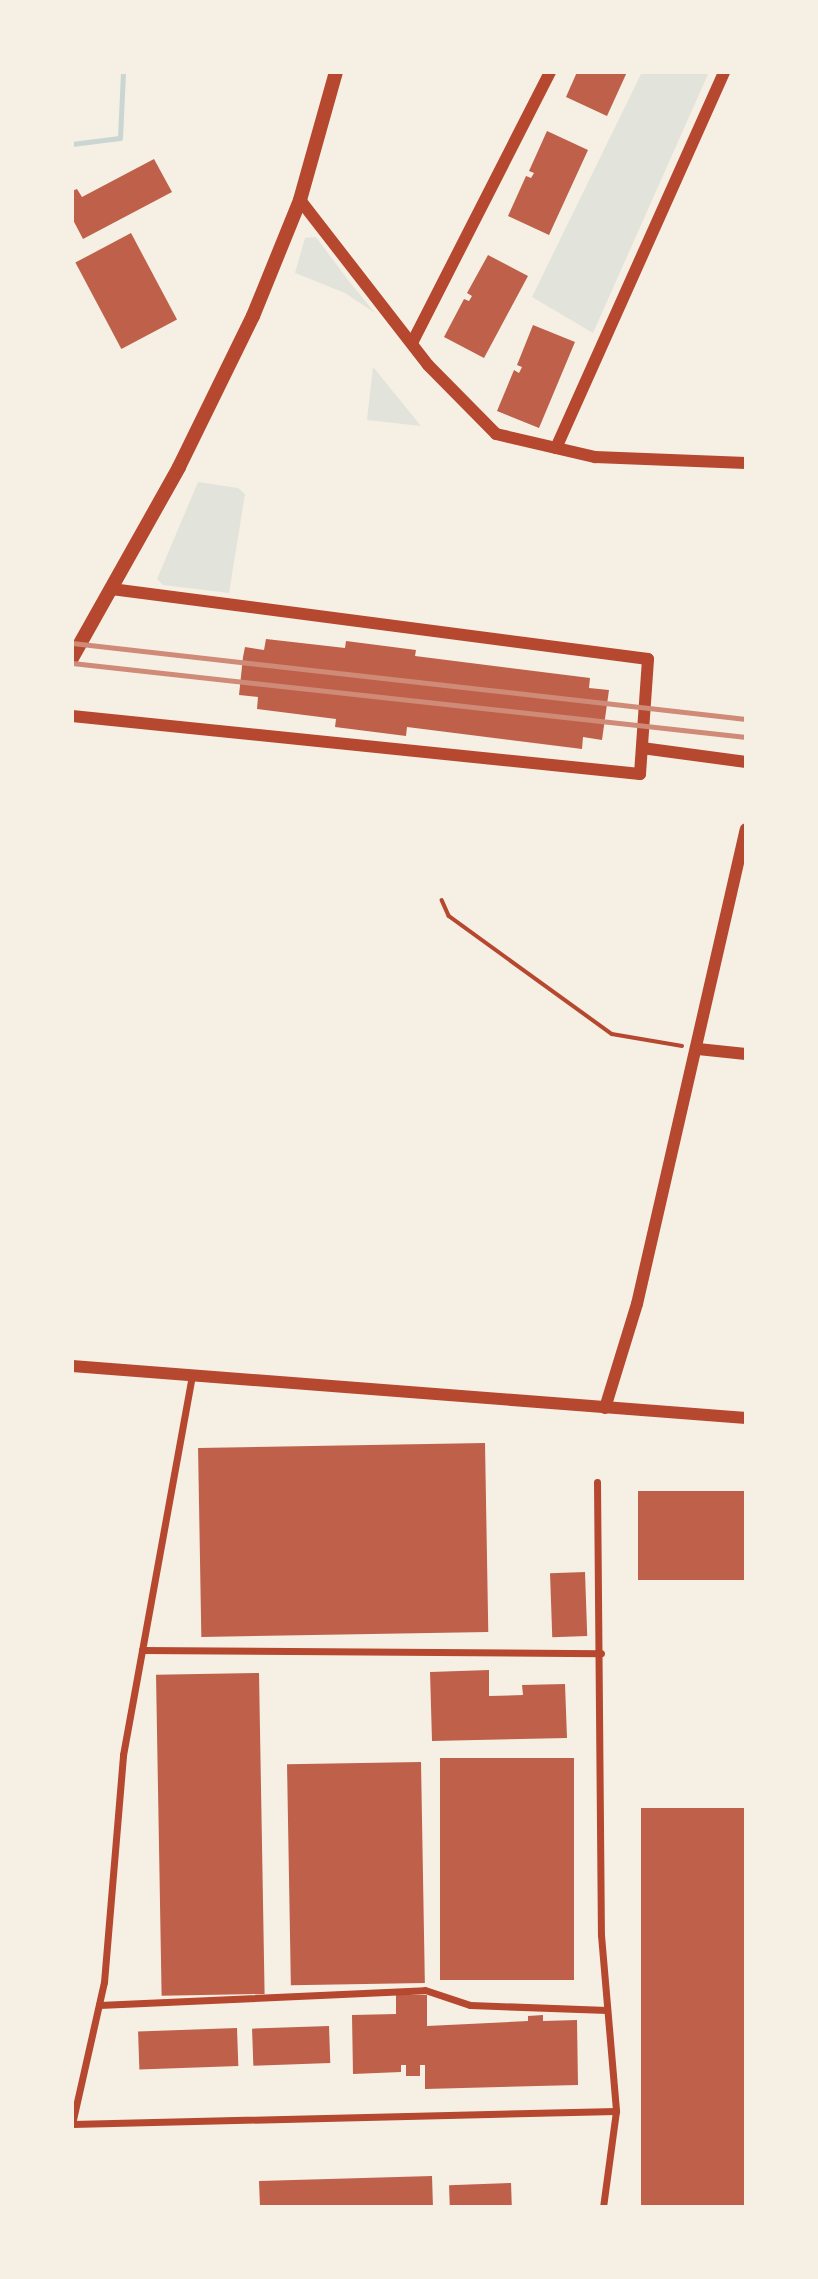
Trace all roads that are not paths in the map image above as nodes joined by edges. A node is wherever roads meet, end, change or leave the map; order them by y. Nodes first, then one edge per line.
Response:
1 (335, 72) edge
2 (550, 72) edge
3 (724, 72) edge
4 (300, 200) junction
5 (412, 343) junction
6 (556, 448) junction
7 (746, 463) edge
8 (112, 589) junction
9 (72, 658) edge
10 (72, 716) edge
11 (642, 748) junction
12 (746, 762) edge
13 (746, 829) edge
14 (698, 1049) junction
15 (746, 1054) edge
16 (72, 1366) edge
17 (192, 1377) junction
18 (605, 1408) junction
19 (746, 1418) edge
20 (597, 1482) dead end
21 (142, 1650) junction
22 (601, 1653) junction
23 (99, 2006) junction
24 (607, 2010) junction
25 (615, 2111) junction
26 (72, 2124) edge
27 (603, 2207) edge

1 - 4 main road
2 - 5 street
3 - 6 street
4 - 5 street
4 - 8 main road
5 - 6 street
6 - 7 street
8 - 9 main road
8 - 11 street
10 - 11 street
11 - 12 street
13 - 14 street
14 - 15 street
14 - 18 street
16 - 17 street
17 - 18 street
17 - 21 street
18 - 19 street
20 - 22 street
21 - 22 street
21 - 23 street
22 - 24 street
23 - 24 street
23 - 26 street
24 - 25 street
25 - 26 street
25 - 27 street

